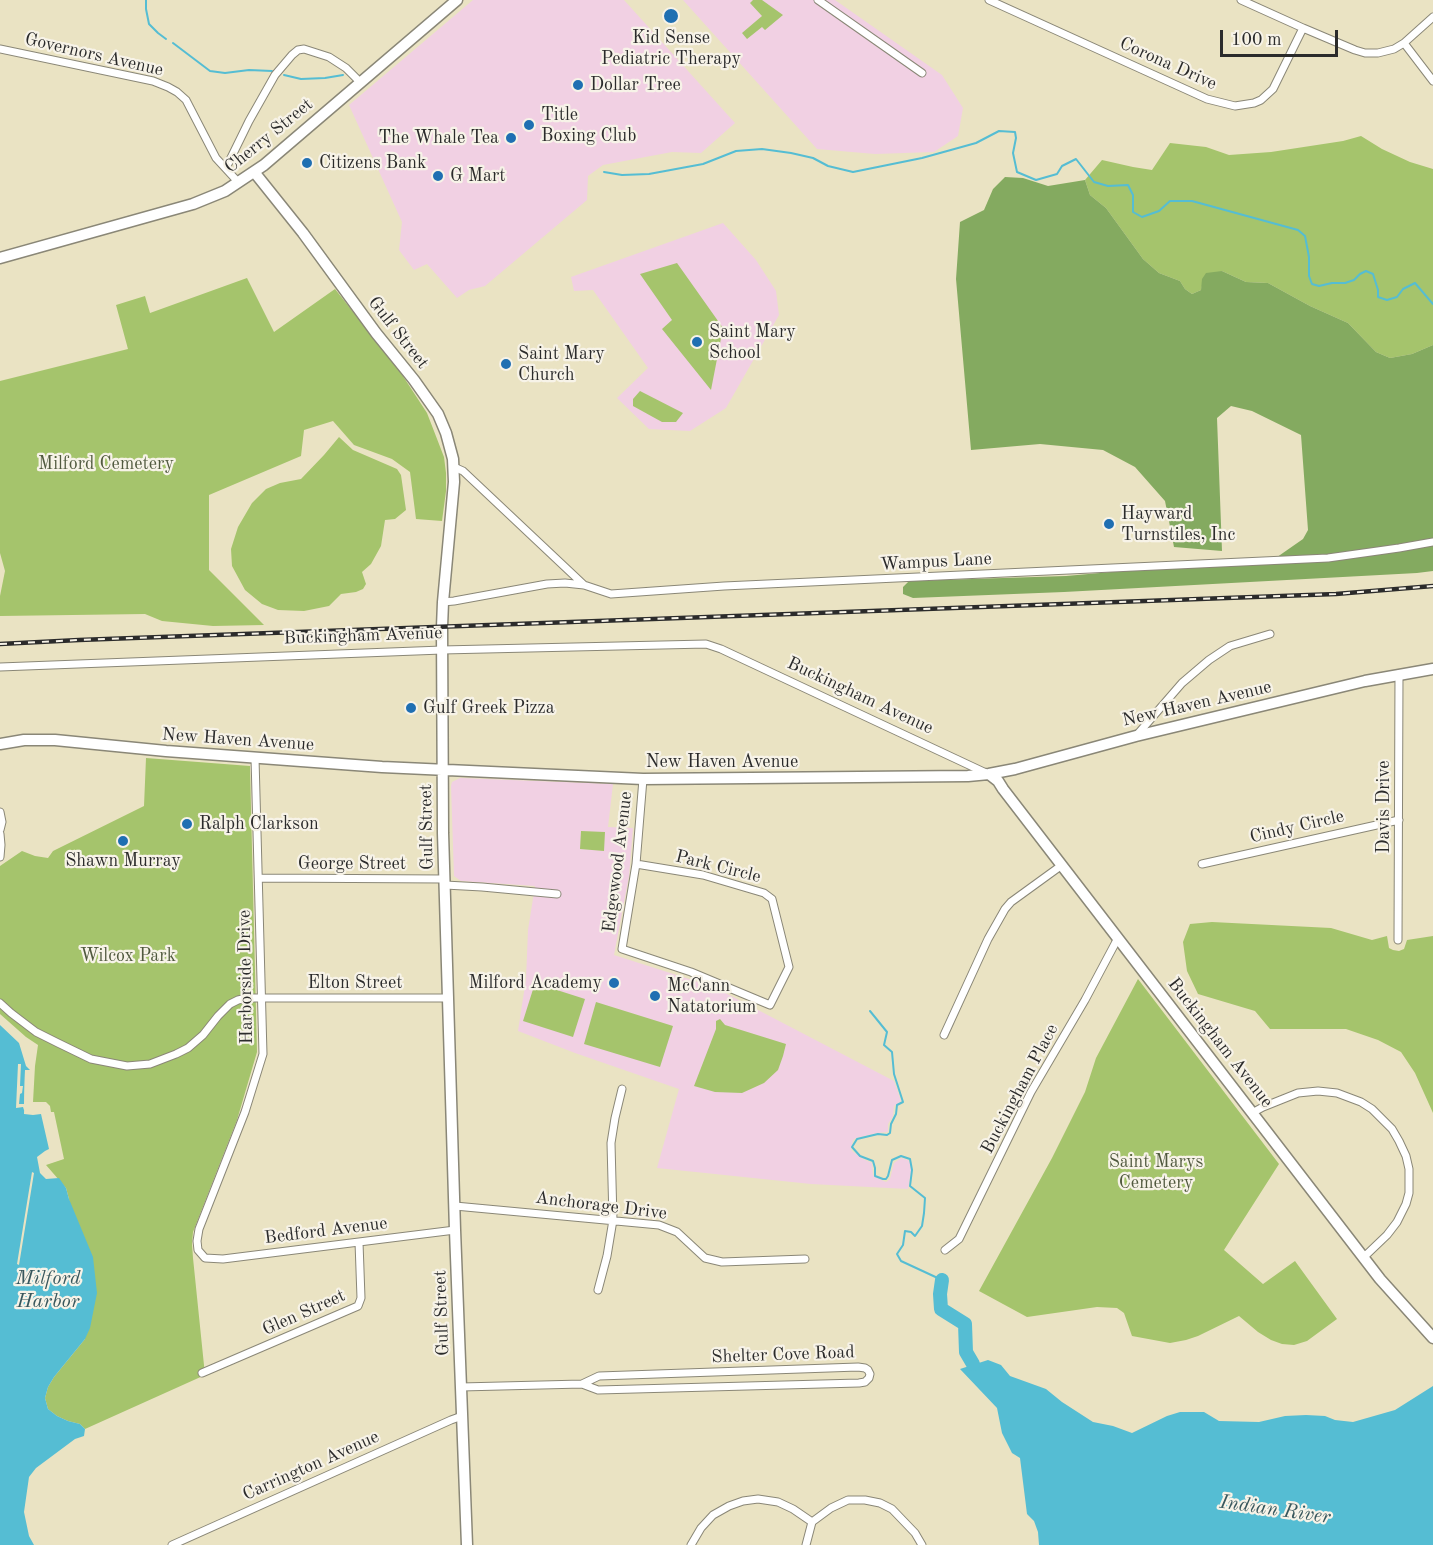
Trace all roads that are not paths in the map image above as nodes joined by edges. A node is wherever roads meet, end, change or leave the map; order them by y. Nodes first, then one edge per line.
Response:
1 (457, 0) edge
2 (818, 0) edge
3 (989, 0) edge
4 (1241, 0) edge
5 (999, 2) edge
6 (1433, 17) edge
7 (1302, 28) junction
8 (1404, 43) junction
9 (0, 49) edge
10 (922, 73) dead end
11 (1433, 81) edge
12 (360, 82) junction
13 (226, 168) junction
14 (255, 173) junction
15 (239, 183) junction
16 (0, 258) edge
17 (454, 467) junction
18 (1433, 542) edge
19 (585, 585) junction
20 (443, 602) junction
21 (1270, 634) dead end
22 (442, 650) junction
23 (0, 667) edge
24 (1433, 669) edge
25 (1399, 674) junction
26 (1136, 736) junction
27 (0, 744) edge
28 (255, 758) junction
29 (443, 770) junction
30 (988, 774) junction
31 (643, 779) junction
32 (0, 812) edge
33 (1399, 820) junction
34 (0, 832) edge
35 (0, 857) edge
36 (636, 864) junction
37 (1202, 864) dead end
38 (1062, 865) junction
39 (259, 878) junction
40 (445, 882) junction
41 (557, 894) dead end
42 (1118, 938) junction
43 (1398, 940) dead end
44 (622, 949) joint
45 (261, 998) junction
46 (449, 998) junction
47 (0, 1003) edge
48 (944, 1035) dead end
49 (622, 1089) dead end
50 (1252, 1113) junction
51 (455, 1206) junction
52 (613, 1220) junction
53 (455, 1230) junction
54 (359, 1242) junction
55 (945, 1250) dead end
56 (201, 1255) joint
57 (1364, 1257) junction
58 (805, 1258) dead end
59 (598, 1290) dead end
60 (1433, 1338) edge
61 (705, 1372) junction
62 (202, 1373) dead end
63 (582, 1384) junction
64 (461, 1387) junction
65 (706, 1387) junction
66 (462, 1416) junction
67 (812, 1522) junction
68 (172, 1545) edge
69 (467, 1545) edge
70 (691, 1545) edge
71 (806, 1545) edge
72 (922, 1545) edge

1 - 12 main road, Cherry Street
2 - 10 street
3 - 5 street, Corona Drive
4 - 7 street
5 - 7 street, Corona Drive
6 - 8 street
7 - 8 street
8 - 11 street
9 - 13 street, Governors Avenue
12 - 13 street
12 - 14 main road, Cherry Street
13 - 15 street, Governors Avenue
14 - 15 main road, Cherry Street
14 - 17 main road, Gulf Street
15 - 16 main road, Cherry Street
17 - 19 street
17 - 20 main road, Gulf Street
18 - 19 street, Wampus Lane
19 - 20 street, Wampus Lane
20 - 22 main road, Gulf Street
21 - 26 street
22 - 23 street, Buckingham Avenue
22 - 29 main road, Gulf Street
22 - 30 street, Buckingham Avenue
24 - 25 main road, New Haven Avenue
25 - 26 main road, New Haven Avenue
25 - 33 street, Davis Drive
26 - 30 main road, New Haven Avenue
27 - 28 main road, New Haven Avenue
28 - 29 main road, New Haven Avenue
28 - 39 street, Harborside Drive
29 - 31 main road, New Haven Avenue
29 - 40 main road, Gulf Street
30 - 31 main road, New Haven Avenue
30 - 38 main road, Buckingham Avenue
31 - 36 street, Edgewood Avenue
32 - 34 street
33 - 37 street, Cindy Circle
33 - 43 street, Davis Drive
34 - 35 street
36 - 44 street, Edgewood Avenue
36 - 44 street, Park Circle
38 - 42 main road, Buckingham Avenue
38 - 48 street
39 - 40 street, George Street
39 - 45 street, Harborside Drive
40 - 41 street, George Street
40 - 46 main road, Gulf Street
42 - 50 main road, Buckingham Avenue
42 - 55 street, Buckingham Place
45 - 46 street, Elton Street
45 - 47 street, Elton Street
45 - 56 street, Harborside Drive
46 - 51 main road, Gulf Street
49 - 52 street
50 - 57 main road, Buckingham Avenue
50 - 57 street
51 - 52 street, Anchorage Drive
51 - 53 main road, Gulf Street
52 - 58 street, Anchorage Drive
52 - 59 street
53 - 54 street, Bedford Avenue
53 - 64 main road, Gulf Street
54 - 56 street, Bedford Avenue
54 - 62 street, Glen Street
57 - 60 main road, Buckingham Avenue
61 - 63 street, Shelter Cove Road
61 - 65 street
61 - 65 street, Shelter Cove Road
63 - 64 street, Shelter Cove Road
63 - 65 street, Shelter Cove Road
64 - 66 main road, Gulf Street
66 - 68 street, Carrington Avenue
66 - 69 main road, Gulf Street
67 - 70 street
67 - 71 street
67 - 72 street

